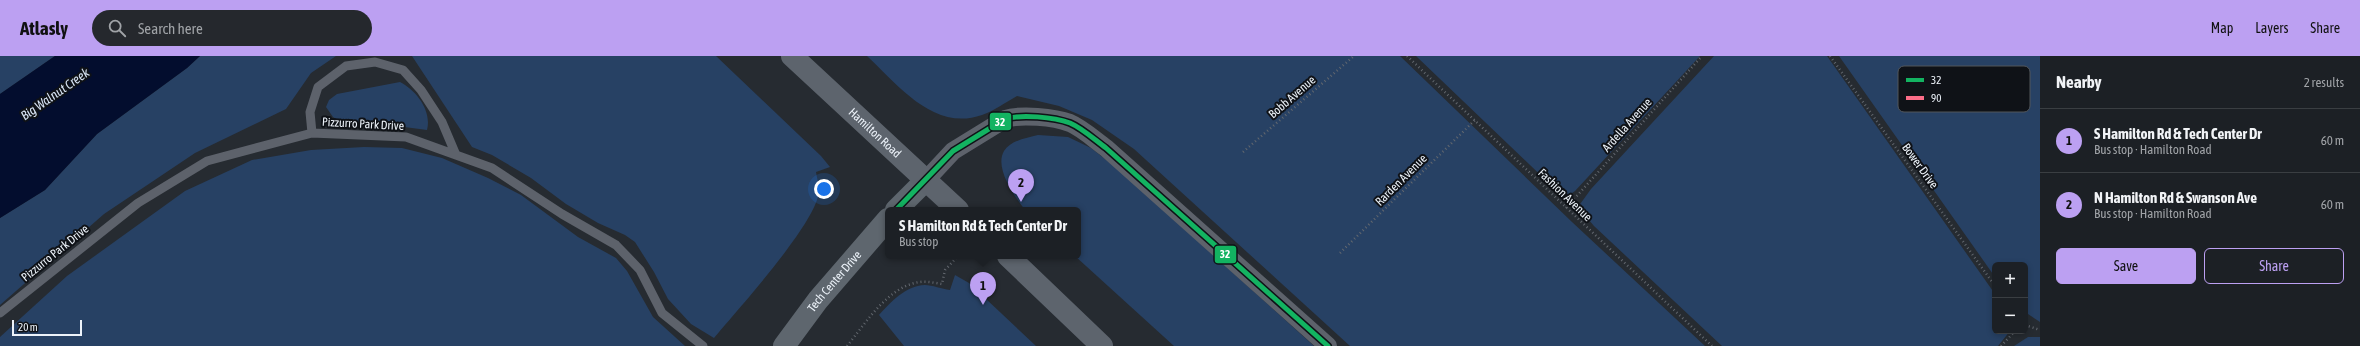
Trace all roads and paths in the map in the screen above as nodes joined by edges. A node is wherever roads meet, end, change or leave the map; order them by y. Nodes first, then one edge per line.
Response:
1 (792, 56) edge
2 (1354, 56) edge
3 (1407, 56) edge
4 (1702, 56) edge
5 (1830, 56) edge
6 (1475, 120) junction
7 (312, 133) junction
8 (1243, 152) dead end
9 (456, 155) junction
10 (926, 180) junction
11 (899, 207) edge
12 (955, 207) edge
13 (1566, 208) junction
14 (885, 222) edge
15 (1340, 253) dead end
16 (955, 259) edge
17 (1011, 259) edge
18 (1992, 282) edge
19 (0, 313) edge
20 (2028, 326) edge
21 (2040, 330) edge
22 (2012, 334) edge
23 (703, 346) edge
24 (784, 346) edge
25 (847, 346) edge
26 (1102, 346) edge
27 (1328, 346) edge
28 (1712, 346) edge
29 (2001, 346) edge

1 - 10 main road, Hamilton Road
2 - 8 path, Bobb Avenue
3 - 6 path, Fashion Avenue
4 - 13 path, Ardella Avenue
5 - 18 path, Bower Drive
6 - 13 path, Fashion Avenue
6 - 15 path, Rarden Avenue
7 - 9 lane, Pizzurro Park Drive
7 - 9 lane
7 - 19 lane, Pizzurro Park Drive
9 - 23 lane, Pizzurro Park Drive
10 - 11 main road
10 - 12 main road, Hamilton Road
10 - 27 street
13 - 28 path, Fashion Avenue
14 - 24 main road, Tech Center Drive
16 - 25 path
17 - 26 main road
20 - 21 path
22 - 29 path

